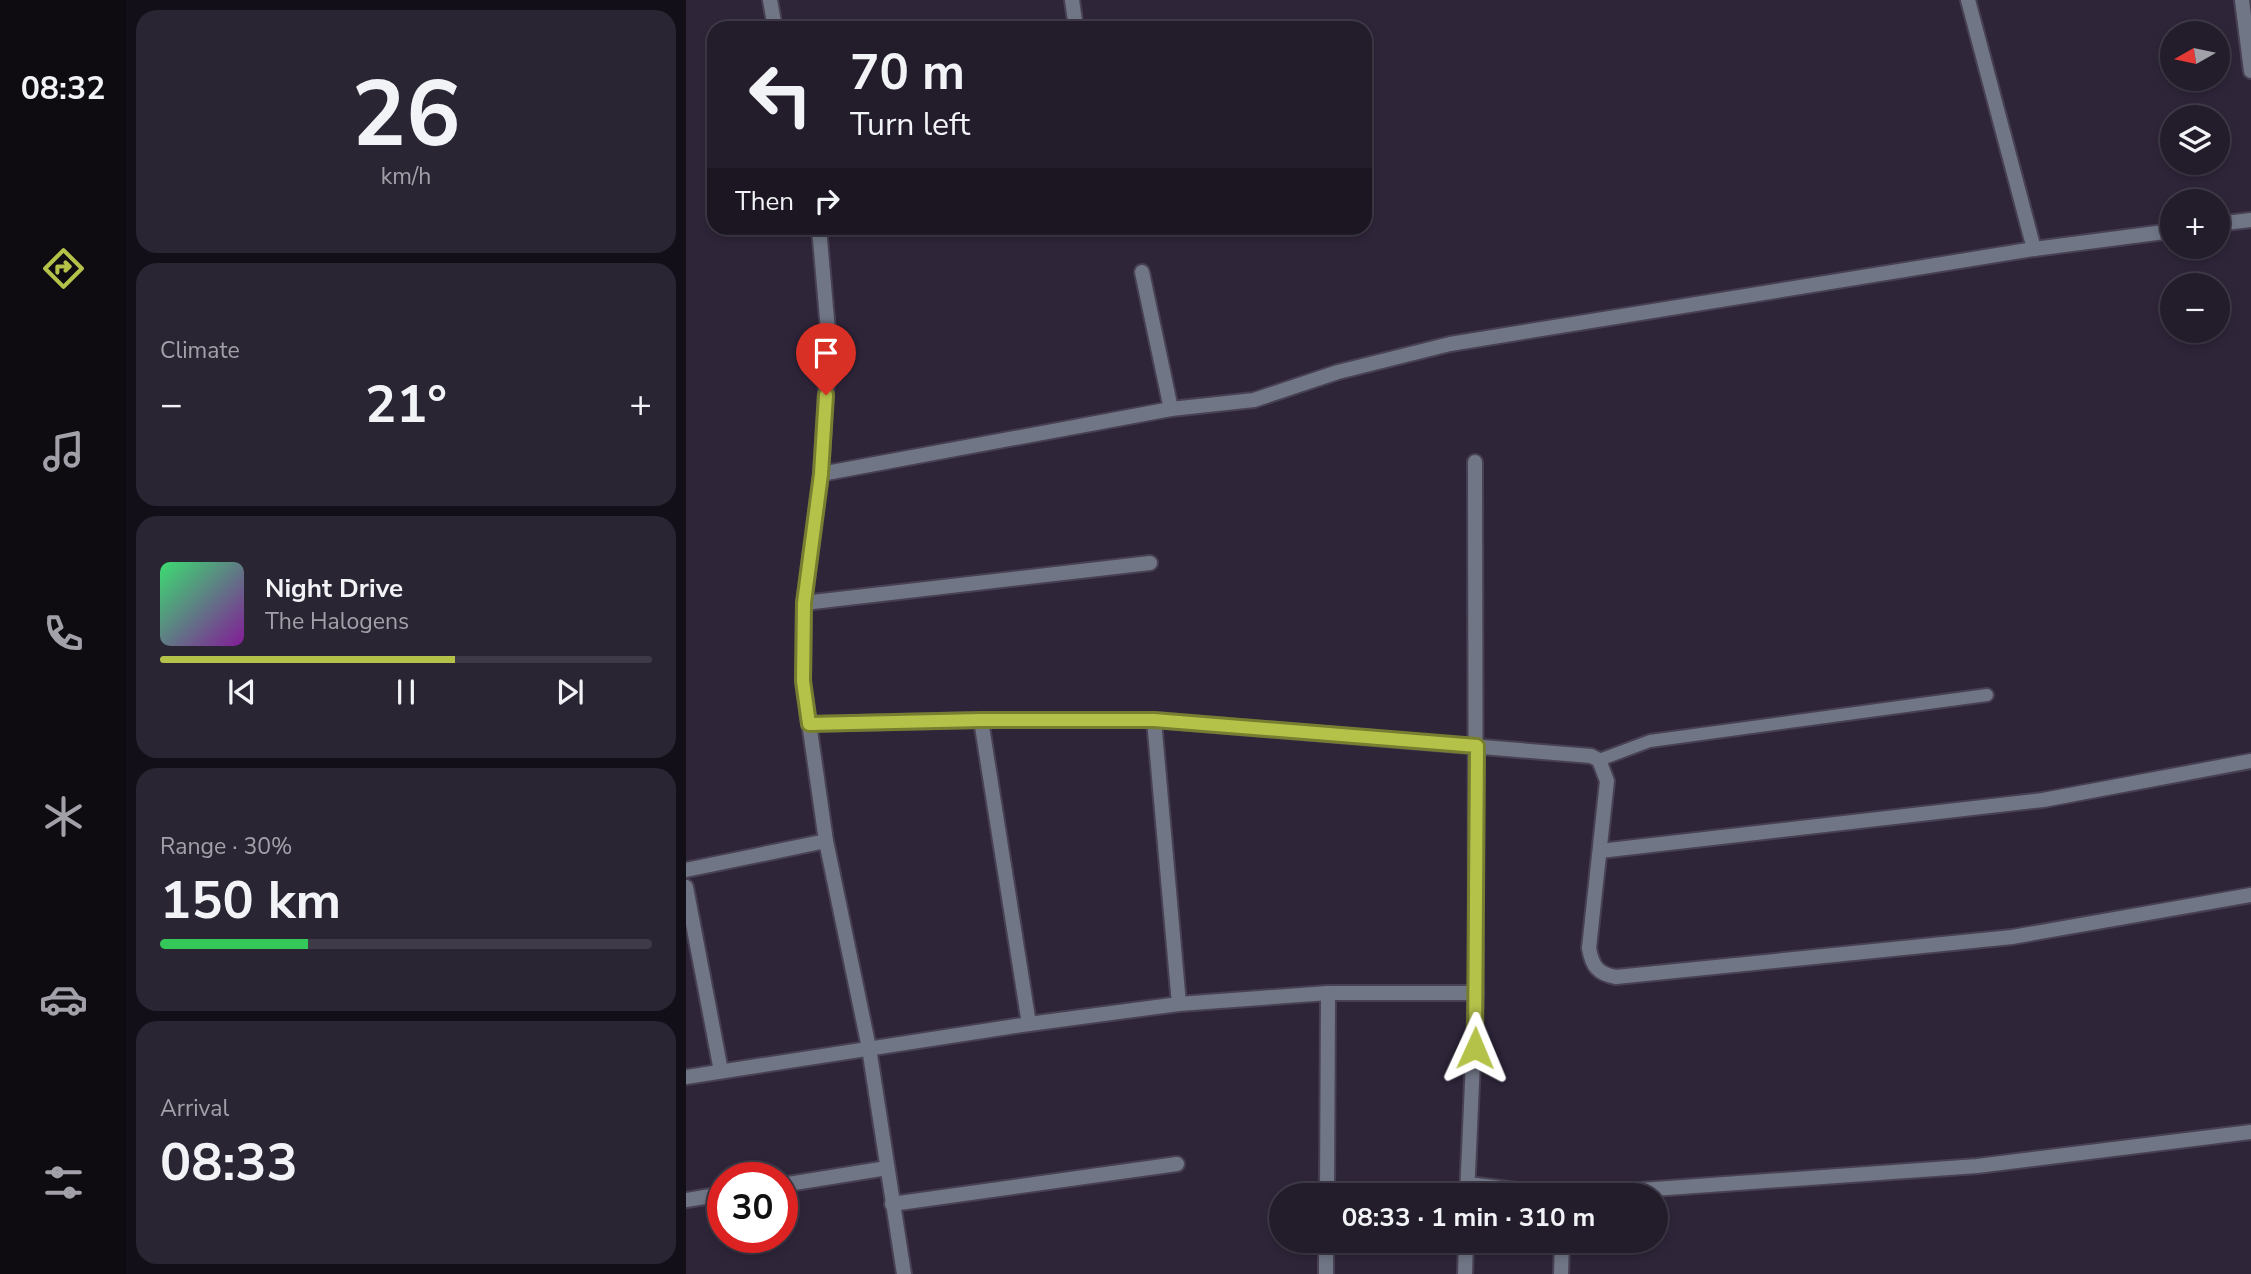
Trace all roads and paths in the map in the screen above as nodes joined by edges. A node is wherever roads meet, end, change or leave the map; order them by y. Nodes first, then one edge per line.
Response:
1 (770, 0) edge
2 (1072, 0) edge
3 (1968, 0) edge
4 (2242, 0) edge
5 (774, 21) edge
6 (1075, 21) edge
7 (2251, 71) edge
8 (2251, 220) edge
9 (2230, 223) edge
10 (2160, 233) edge
11 (820, 235) edge
12 (2034, 249) junction
13 (1142, 272) dead end
14 (1171, 409) junction
15 (1475, 462) dead end
16 (821, 474) junction
17 (1150, 563) dead end
18 (804, 603) junction
19 (1987, 695) dead end
20 (981, 720) junction
21 (1154, 720) junction
22 (809, 724) junction
23 (1477, 746) junction
24 (1598, 760) junction
25 (2251, 761) edge
26 (825, 841) junction
27 (1600, 851) junction
28 (686, 870) edge
29 (686, 887) edge
30 (2251, 895) edge
31 (1328, 993) junction
32 (1476, 993) junction
33 (1179, 1004) junction
34 (1029, 1024) junction
35 (869, 1048) junction
36 (721, 1071) junction
37 (686, 1077) edge
38 (2251, 1132) edge
39 (1177, 1164) dead end
40 (887, 1168) junction
41 (798, 1182) edge
42 (1327, 1183) edge
43 (1468, 1183) edge
44 (1668, 1188) edge
45 (707, 1197) edge
46 (686, 1200) edge
47 (892, 1204) junction
48 (1326, 1253) edge
49 (1466, 1253) edge
50 (1562, 1253) edge
51 (904, 1274) edge
52 (1326, 1274) edge
53 (1465, 1274) edge
54 (1561, 1274) edge

1 - 5 street
2 - 6 street
3 - 12 street
4 - 7 street
8 - 9 street
10 - 12 street
11 - 16 street
12 - 14 street
13 - 14 street
14 - 16 street
15 - 23 street
16 - 18 street
17 - 18 street
18 - 22 street
19 - 24 lane
20 - 21 street
20 - 22 street
20 - 34 street
21 - 23 street
21 - 33 street
22 - 26 street
23 - 24 street
23 - 32 street
24 - 27 street
25 - 27 street
26 - 28 street
26 - 35 street
27 - 30 street
29 - 36 street
31 - 32 street
31 - 33 street
31 - 42 street
32 - 43 street
33 - 34 street
34 - 35 street
35 - 36 street
35 - 40 street
36 - 37 street
38 - 44 street
39 - 47 street
40 - 41 street
40 - 47 street
45 - 46 street
47 - 51 street
48 - 52 street
49 - 53 street
50 - 54 street

